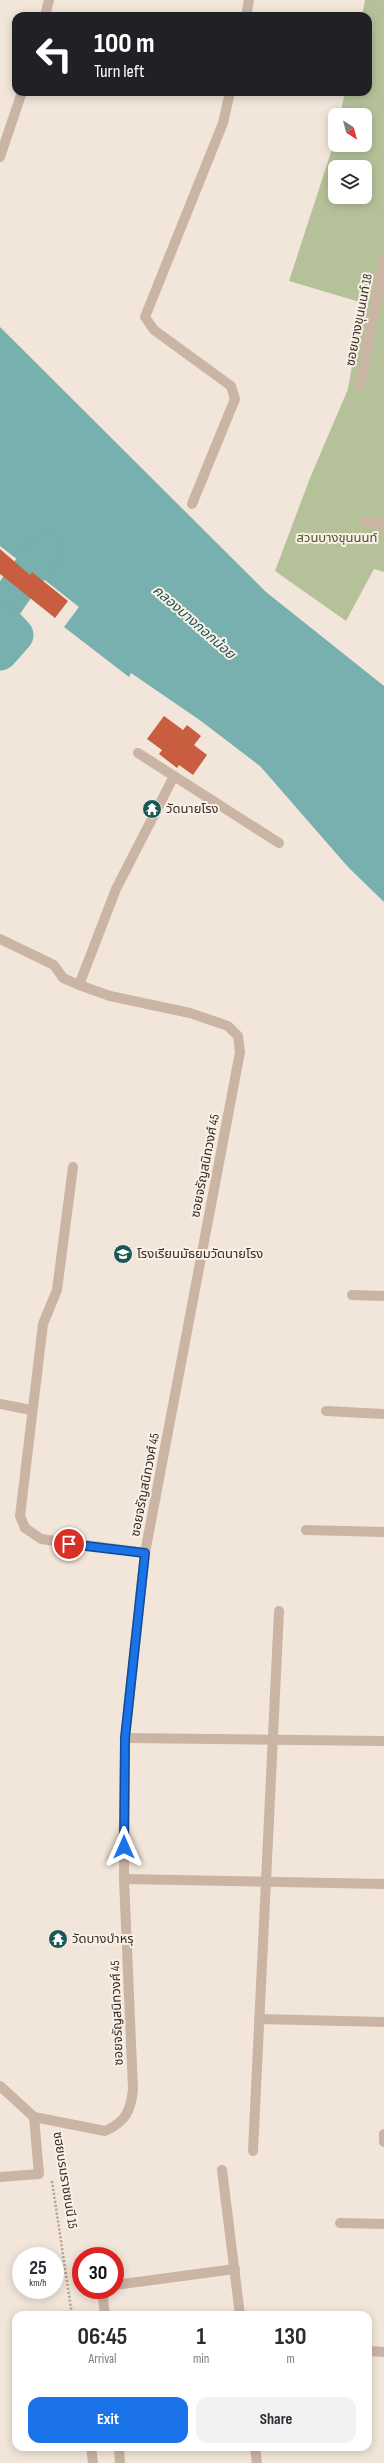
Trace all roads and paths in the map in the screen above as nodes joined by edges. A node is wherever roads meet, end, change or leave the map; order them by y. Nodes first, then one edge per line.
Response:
1 (49, 0) edge
2 (249, 0) edge
3 (46, 12) edge
4 (247, 12) edge
5 (21, 96) edge
6 (229, 96) edge
7 (0, 157) edge
8 (384, 259) edge
9 (360, 386) dead end
10 (192, 504) dead end
11 (365, 521) dead end
12 (384, 525) edge
13 (138, 753) dead end
14 (174, 776) junction
15 (279, 843) dead end
16 (0, 939) edge
17 (79, 986) junction
18 (73, 1167) dead end
19 (352, 1295) dead end
20 (384, 1296) edge
21 (0, 1404) edge
22 (32, 1410) junction
23 (326, 1411) dead end
24 (384, 1414) edge
25 (306, 1530) dead end
26 (384, 1532) edge
27 (145, 1553) junction
28 (279, 1611) dead end
29 (125, 1738) junction
30 (273, 1739) junction
31 (384, 1741) edge
32 (124, 1879) junction
33 (266, 1880) junction
34 (384, 1884) edge
35 (259, 2019) junction
36 (384, 2022) edge
37 (0, 2086) edge
38 (34, 2118) junction
39 (384, 2134) edge
40 (384, 2142) edge
41 (253, 2151) dead end
42 (222, 2170) dead end
43 (51, 2174) dead end
44 (0, 2177) edge
45 (340, 2223) dead end
46 (384, 2224) edge
47 (235, 2269) junction
48 (124, 2284) edge
49 (103, 2299) edge
50 (71, 2311) edge
51 (105, 2311) edge
52 (240, 2311) edge
53 (372, 2351) edge
54 (384, 2352) edge
55 (92, 2451) edge
56 (119, 2451) edge
57 (256, 2451) edge
58 (93, 2463) edge
59 (120, 2463) edge
60 (257, 2463) edge

1 - 3 street
2 - 4 street
5 - 7 street
6 - 10 street
8 - 9 street, ซอยบางขุนนนท์ 18
11 - 12 street
13 - 14 street
14 - 15 street
14 - 17 street
16 - 17 street
17 - 27 street, ซอยจรัญสนิทวงศ์ 45
18 - 22 street
19 - 20 street
21 - 22 street
22 - 27 street
23 - 24 street
25 - 26 street
27 - 29 street, ซอยจรัญสนิทวงศ์ 45
28 - 30 street
29 - 30 street
29 - 32 street, ซอยจรัญสนิทวงศ์ 45
30 - 31 street
30 - 33 street
32 - 33 street
32 - 38 street, ซอยจรัญสนิทวงศ์ 45
33 - 34 street
33 - 35 street
35 - 36 street
35 - 41 street
37 - 38 street
38 - 44 street
39 - 40 street
42 - 47 street
43 - 50 path, ซฮยบรมราชชนนี 15
45 - 46 street
47 - 48 street
47 - 52 street
49 - 51 street
53 - 54 street
55 - 58 street
56 - 59 street
57 - 60 street

